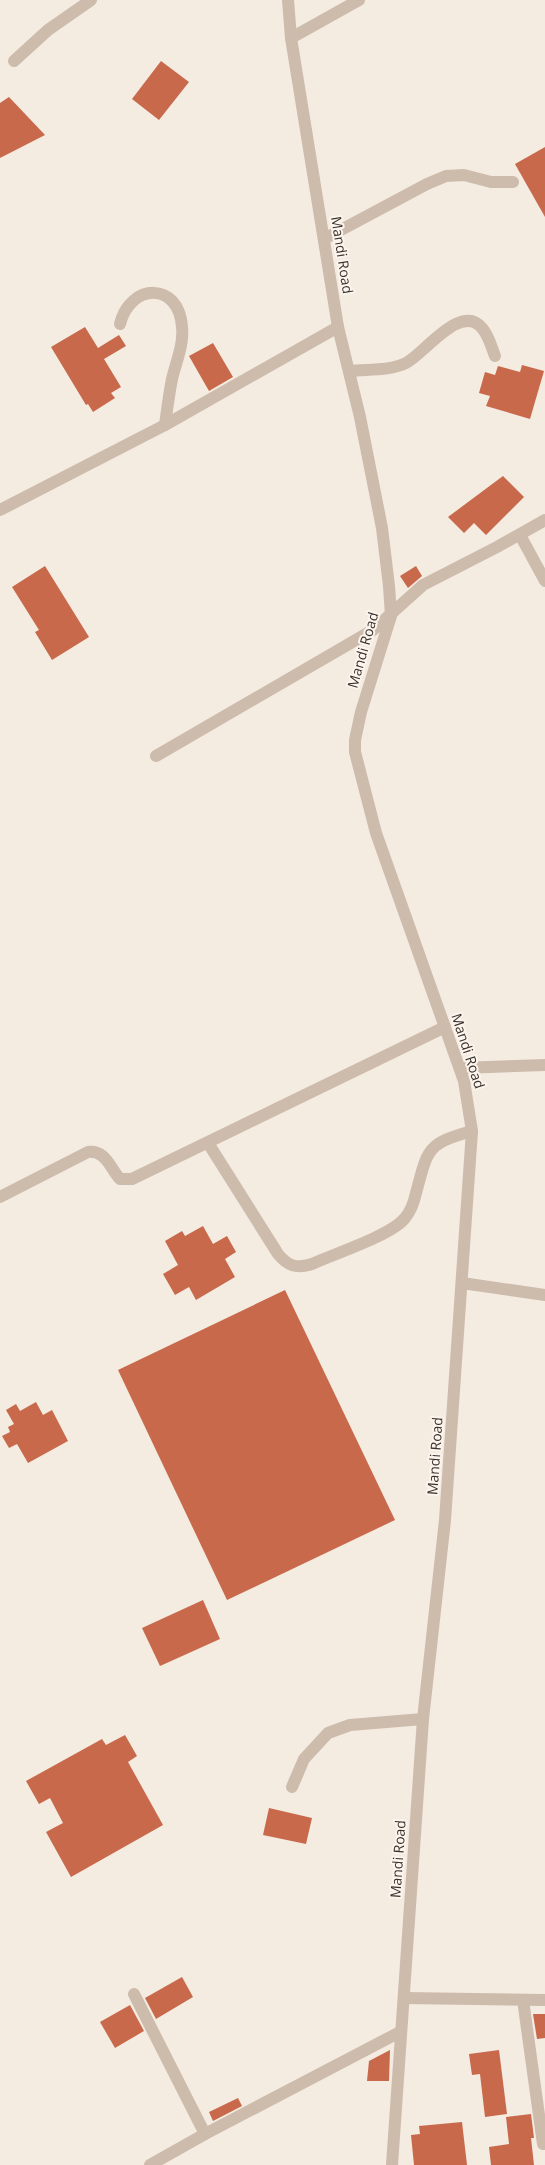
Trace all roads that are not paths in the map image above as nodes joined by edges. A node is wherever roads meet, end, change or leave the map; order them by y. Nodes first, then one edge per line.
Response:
1 (91, 0) edge
2 (288, 0) edge
3 (359, 0) edge
4 (291, 38) junction
5 (14, 61) dead end
6 (513, 182) dead end
7 (324, 238) junction
8 (120, 324) dead end
9 (338, 327) junction
10 (495, 356) dead end
11 (350, 371) junction
12 (165, 425) junction
13 (0, 510) edge
14 (545, 520) edge
15 (520, 535) junction
16 (545, 582) edge
17 (391, 616) junction
18 (156, 756) dead end
19 (445, 1027) junction
20 (545, 1065) edge
21 (460, 1068) junction
22 (472, 1131) junction
23 (208, 1143) junction
24 (0, 1197) edge
25 (462, 1283) junction
26 (545, 1295) edge
27 (423, 1719) junction
28 (292, 1788) dead end
29 (134, 1994) dead end
30 (404, 1998) junction
31 (523, 2000) junction
32 (545, 2000) edge
33 (400, 2032) junction
34 (205, 2134) junction
35 (543, 2144) dead end
36 (150, 2165) edge
37 (392, 2165) edge

1 - 5 street
2 - 4 street, Mandi Road
3 - 4 street
4 - 7 street, Mandi Road
6 - 7 street
7 - 9 street, Mandi Road
8 - 12 street
9 - 11 street, Mandi Road
9 - 12 street
10 - 11 street
11 - 17 street, Mandi Road
12 - 13 street
14 - 15 street
15 - 16 street
15 - 17 street
17 - 18 street
17 - 19 street, Mandi Road
19 - 21 street, Mandi Road
19 - 23 street
20 - 21 street
21 - 22 street, Mandi Road
22 - 23 street
22 - 25 street, Mandi Road
23 - 24 street
25 - 26 street
25 - 27 street, Mandi Road
27 - 28 street
27 - 30 street, Mandi Road
29 - 34 street
30 - 31 street
30 - 33 street, Mandi Road
31 - 32 street
31 - 35 street
33 - 34 street
33 - 37 street, Mandi Road
34 - 36 street

